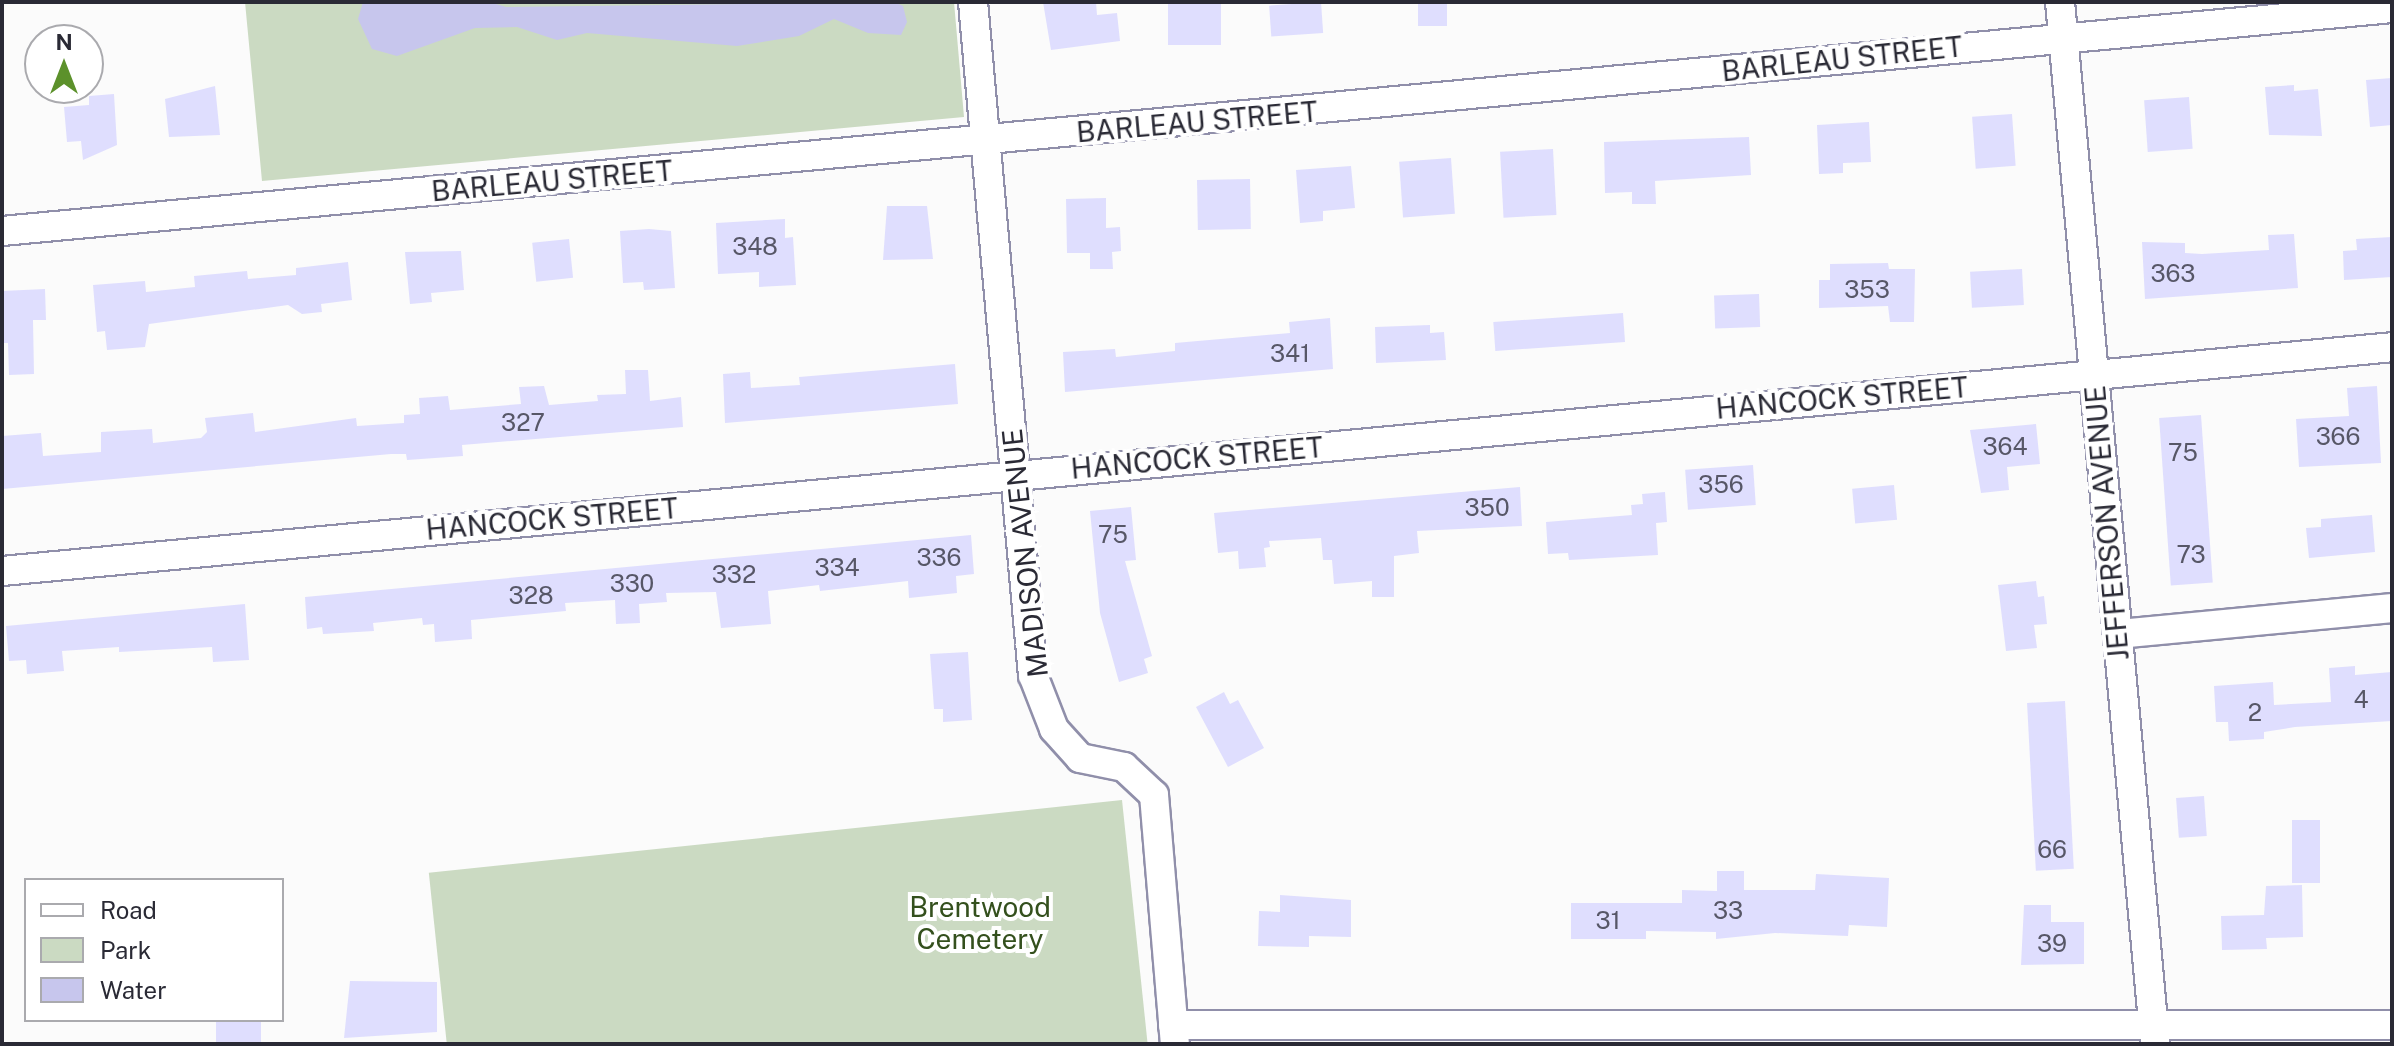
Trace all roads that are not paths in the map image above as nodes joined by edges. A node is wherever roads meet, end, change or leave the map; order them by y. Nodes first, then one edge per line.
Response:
1 (973, 2) edge
2 (2060, 2) edge
3 (2392, 8) edge
4 (2063, 38) junction
5 (985, 141) junction
6 (2, 231) edge
7 (2392, 347) edge
8 (2093, 375) junction
9 (1015, 476) junction
10 (2, 571) edge
11 (2392, 608) edge
12 (2118, 634) junction
13 (2392, 1025) edge
14 (1174, 1034) edge
15 (2154, 1034) edge
16 (1778, 1035) edge

1 - 5 street, MADISON AVENUE
2 - 4 street, JEFFERSON AVENUE
3 - 4 street, BARLEAU STREET
4 - 5 street, BARLEAU STREET
4 - 8 street, JEFFERSON AVENUE
5 - 6 street, BARLEAU STREET
5 - 9 street, MADISON AVENUE
7 - 8 street, HANCOCK STREET
8 - 9 street, HANCOCK STREET
8 - 12 street, JEFFERSON AVENUE
9 - 10 street, HANCOCK STREET
9 - 14 street, MADISON AVENUE
11 - 12 street
12 - 15 street, JEFFERSON AVENUE
13 - 15 street
14 - 16 street
15 - 16 street

